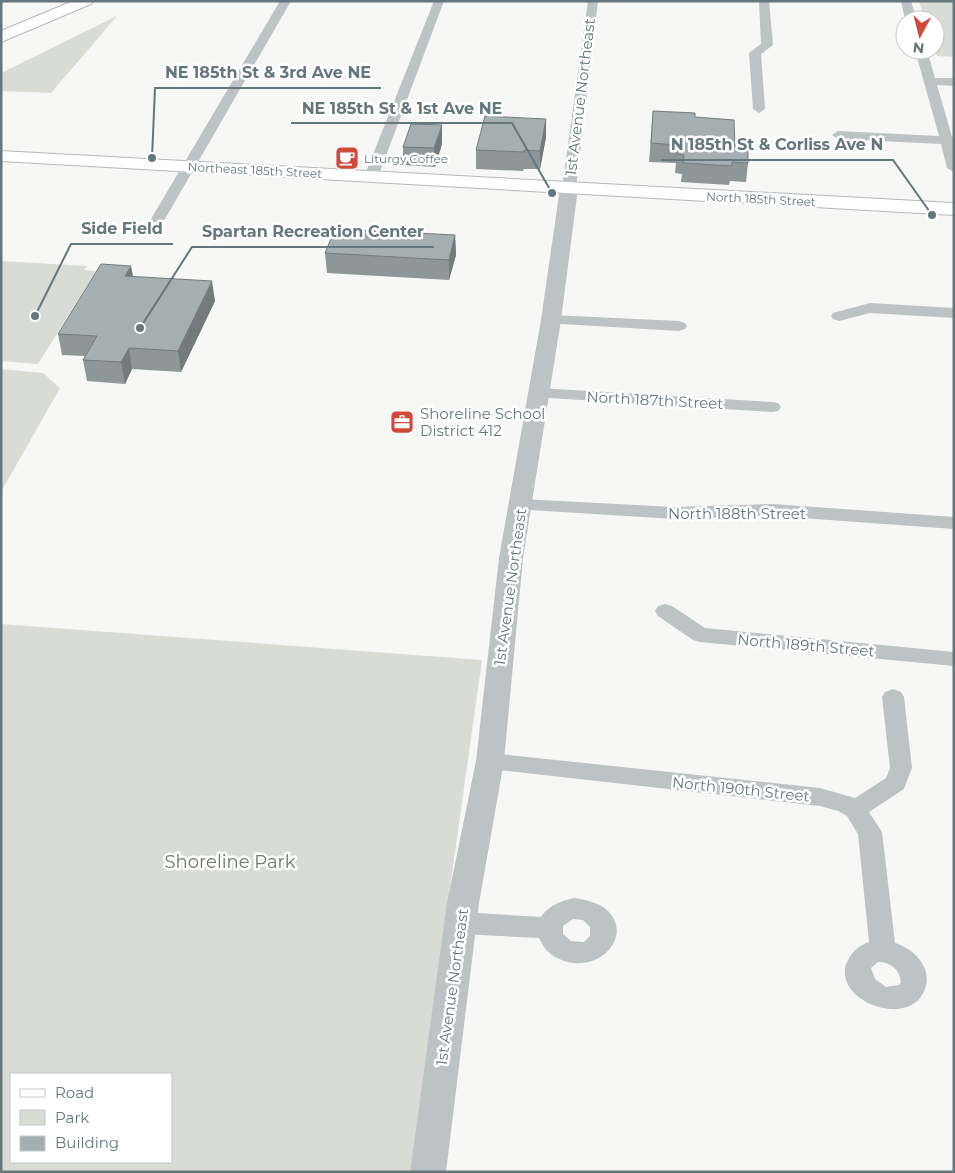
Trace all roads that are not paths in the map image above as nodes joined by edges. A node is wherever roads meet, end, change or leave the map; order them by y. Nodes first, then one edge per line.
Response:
1 (86, 1) edge
2 (286, 1) edge
3 (438, 1) edge
4 (592, 1) edge
5 (764, 1) edge
6 (1, 37) edge
7 (924, 60) edge
8 (930, 81) junction
9 (954, 82) edge
10 (759, 109) dead end
11 (838, 135) dead end
12 (950, 141) edge
13 (1, 156) edge
14 (189, 166) junction
15 (954, 168) edge
16 (372, 177) junction
17 (569, 188) junction
18 (954, 209) edge
19 (158, 219) dead end
20 (954, 313) edge
21 (839, 316) dead end
22 (551, 320) junction
23 (680, 326) dead end
24 (539, 393) junction
25 (772, 407) dead end
26 (521, 505) junction
27 (954, 523) edge
28 (665, 611) dead end
29 (954, 659) edge
30 (893, 697) dead end
31 (490, 762) junction
32 (855, 810) junction
33 (460, 923) junction
34 (550, 928) dead end
35 (883, 951) dead end
36 (428, 1172) edge

1 - 6 main road
2 - 14 street
3 - 16 street
4 - 17 street, 1st Avenue Northeast
5 - 10 street
7 - 8 street
8 - 9 street
8 - 12 street
11 - 12 street
12 - 15 street
13 - 14 main road, Northeast 185th Street
14 - 16 main road, Northeast 185th Street
14 - 19 street
16 - 17 main road, Northeast 185th Street
17 - 18 main road, North 185th Street
17 - 22 street, 1st Avenue Northeast
20 - 21 street
22 - 23 street
22 - 24 street, 1st Avenue Northeast
24 - 25 street, North 187th Street
24 - 26 street, 1st Avenue Northeast
26 - 27 street, North 188th Street
26 - 31 street, 1st Avenue Northeast
28 - 29 street, North 189th Street
30 - 32 street
31 - 32 street, North 190th Street
31 - 33 street, 1st Avenue Northeast
32 - 35 street
33 - 34 street
33 - 36 street, 1st Avenue Northeast

